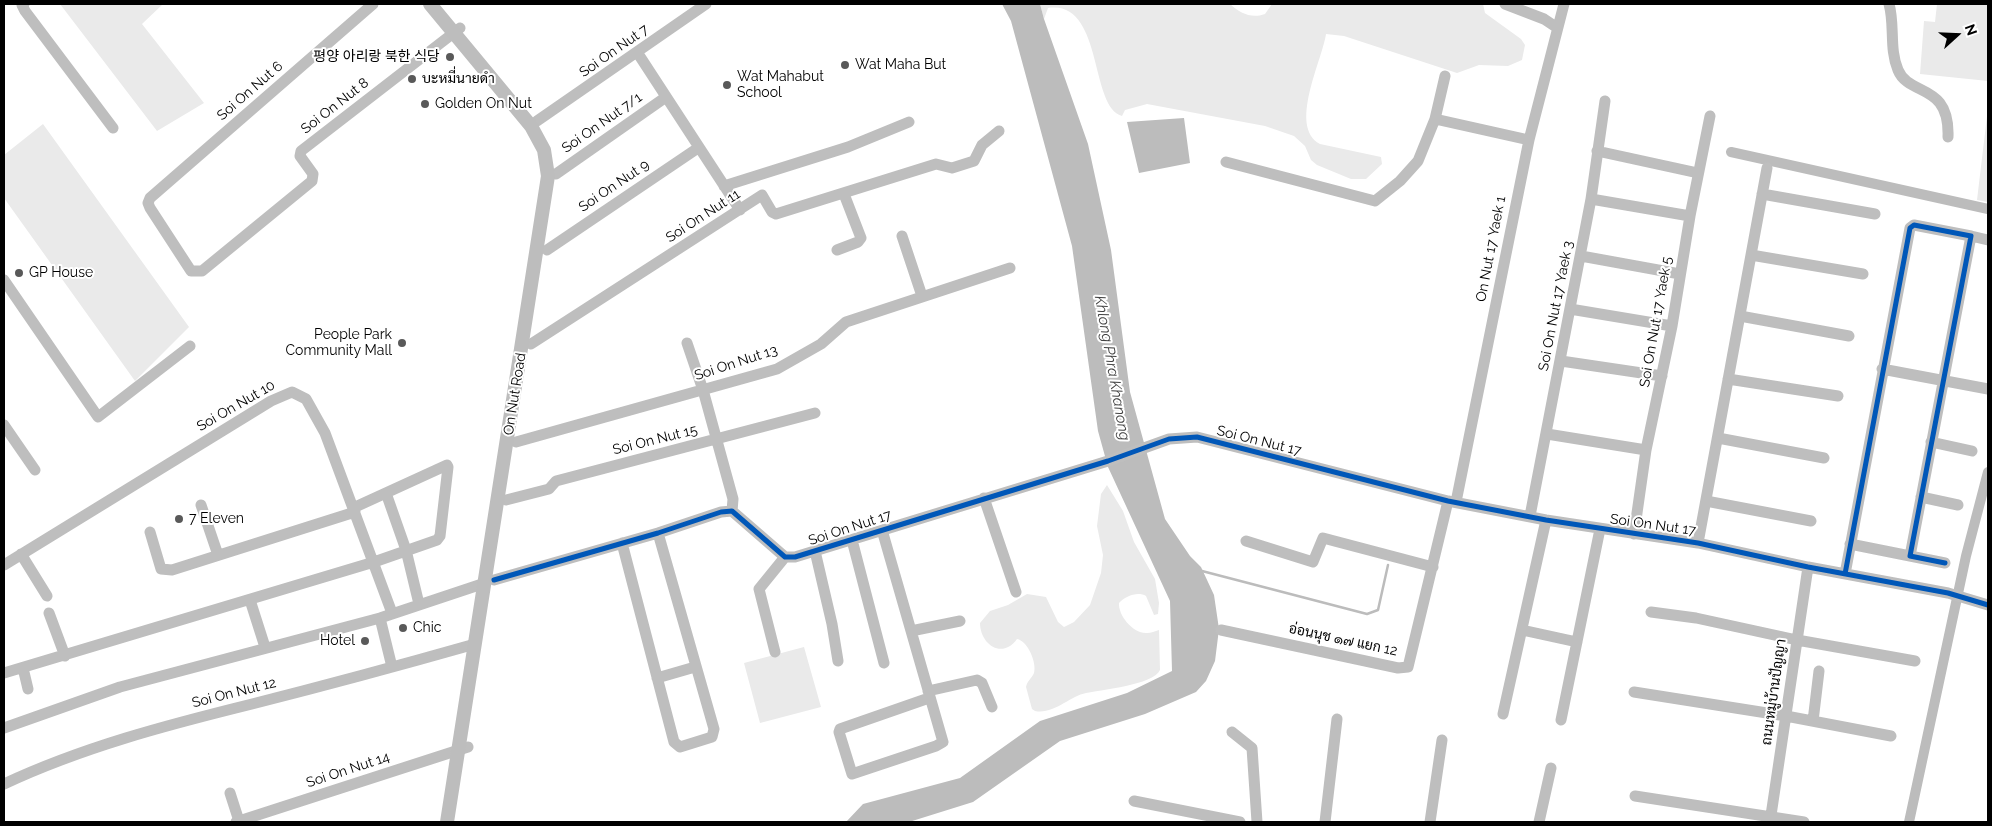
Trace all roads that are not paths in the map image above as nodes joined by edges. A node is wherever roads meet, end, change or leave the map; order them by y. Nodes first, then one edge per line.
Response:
1 (24, 4) edge
2 (374, 4) edge
3 (430, 4) edge
4 (440, 4) edge
5 (706, 4) edge
6 (1505, 4) edge
7 (1564, 4) edge
8 (1889, 4) edge
9 (1556, 27) junction
10 (457, 30) junction
11 (637, 52) junction
12 (1445, 76) dead end
13 (666, 97) junction
14 (1605, 101) dead end
15 (1710, 116) dead end
16 (1435, 119) junction
17 (537, 122) junction
18 (909, 122) dead end
19 (113, 128) dead end
20 (1000, 131) dead end
21 (1948, 137) dead end
22 (1528, 140) junction
23 (698, 148) junction
24 (1597, 151) junction
25 (1226, 162) dead end
26 (1767, 168) dead end
27 (1698, 173) junction
28 (556, 174) junction
29 (724, 186) junction
30 (844, 194) junction
31 (1762, 194) junction
32 (1591, 199) junction
33 (740, 210) junction
34 (1876, 214) dead end
35 (1690, 216) junction
36 (902, 236) dead end
37 (1971, 236) junction
38 (1988, 240) edge
39 (546, 250) junction
40 (837, 250) dead end
41 (1751, 255) junction
42 (1580, 256) junction
43 (1010, 268) dead end
44 (196, 272) joint
45 (1680, 274) junction
46 (1863, 274) dead end
47 (4, 280) edge
48 (922, 296) junction
49 (1570, 309) junction
50 (1740, 316) junction
51 (1672, 326) junction
52 (1849, 336) dead end
53 (687, 343) dead end
54 (532, 344) junction
55 (190, 346) dead end
56 (1561, 361) junction
57 (1882, 368) junction
58 (1662, 376) junction
59 (1728, 379) junction
60 (1943, 381) junction
61 (1988, 389) edge
62 (703, 390) junction
63 (1838, 396) dead end
64 (815, 413) dead end
65 (4, 425) edge
66 (1547, 434) junction
67 (1718, 438) junction
68 (716, 440) junction
69 (516, 442) junction
70 (1931, 442) junction
71 (1646, 450) junction
72 (1972, 451) dead end
73 (1824, 458) dead end
74 (35, 470) dead end
75 (386, 494) junction
76 (1921, 497) junction
77 (984, 498) junction
78 (506, 500) junction
79 (1452, 502) junction
80 (1706, 502) junction
81 (201, 505) dead end
82 (1958, 505) dead end
83 (354, 510) junction
84 (732, 511) junction
85 (1530, 516) junction
86 (1546, 520) junction
87 (1811, 521) dead end
88 (1600, 529) junction
89 (882, 530) junction
90 (150, 532) dead end
91 (658, 533) junction
92 (1634, 534) junction
93 (852, 540) junction
94 (1246, 541) dead end
95 (622, 543) junction
96 (1698, 543) junction
97 (1850, 544) junction
98 (406, 550) junction
99 (815, 551) junction
100 (21, 554) junction
101 (218, 555) junction
102 (1910, 556) junction
103 (785, 557) junction
104 (374, 562) junction
105 (1945, 563) dead end
106 (4, 565) edge
107 (1433, 567) junction
108 (1808, 567) junction
109 (1845, 574) junction
110 (489, 581) junction
111 (1016, 592) dead end
112 (46, 596) dead end
113 (250, 600) junction
114 (419, 604) junction
115 (1988, 605) edge
116 (1651, 612) dead end
117 (49, 613) dead end
118 (392, 613) junction
119 (380, 618) junction
120 (960, 621) dead end
121 (1221, 630) dead end
122 (1522, 630) junction
123 (911, 631) junction
124 (1797, 640) junction
125 (1577, 642) junction
126 (480, 643) junction
127 (265, 647) junction
128 (774, 652) dead end
129 (65, 656) junction
130 (838, 661) dead end
131 (1914, 661) dead end
132 (884, 662) dead end
133 (695, 667) junction
134 (23, 668) junction
135 (392, 668) junction
136 (1819, 671) dead end
137 (4, 673) edge
138 (657, 678) junction
139 (28, 689) dead end
140 (1634, 692) dead end
141 (928, 694) junction
142 (992, 707) dead end
143 (1503, 714) dead end
144 (1786, 716) junction
145 (1338, 719) dead end
146 (1561, 720) dead end
147 (1813, 721) junction
148 (4, 728) edge
149 (1232, 732) dead end
150 (1891, 736) dead end
151 (1442, 740) dead end
152 (463, 749) junction
153 (1551, 768) dead end
154 (4, 784) edge
155 (230, 793) dead end
156 (1634, 796) dead end
157 (1134, 801) dead end
158 (1770, 820) edge
159 (238, 822) edge
160 (447, 822) edge
161 (456, 822) edge
162 (1240, 822) edge
163 (1257, 822) edge
164 (1325, 822) edge
165 (1430, 822) edge
166 (1540, 822) edge
167 (1804, 822) edge

1 - 19 street
2 - 44 street, Soi On Nut 6
3 - 10 main road, On Nut Road
4 - 10 main road, On Nut Road
5 - 11 street, Soi On Nut 7
6 - 9 street
7 - 9 street, On Nut 17 Yaek 1
8 - 21 street
9 - 22 street, On Nut 17 Yaek 1
10 - 17 main road, On Nut Road
10 - 44 street, Soi On Nut 8
10 - 110 main road, On Nut Road
11 - 13 street
11 - 17 street, Soi On Nut 7
12 - 16 street
13 - 23 street
13 - 28 street, Soi On Nut 7/1
14 - 24 street, Soi On Nut 17 Yaek 3
15 - 27 street, Soi On Nut 17 Yaek 5
16 - 22 street
16 - 25 street
17 - 28 main road, On Nut Road
18 - 29 street
20 - 30 street, Soi On Nut 11
22 - 79 street, On Nut 17 Yaek 1
23 - 29 street
23 - 39 street, Soi On Nut 9
24 - 27 street
24 - 32 street, Soi On Nut 17 Yaek 3
26 - 31 street
27 - 35 street, Soi On Nut 17 Yaek 5
28 - 39 main road, On Nut Road
29 - 33 street
30 - 33 street, Soi On Nut 11
30 - 40 street
31 - 34 street
31 - 41 street
32 - 35 street
32 - 42 street, Soi On Nut 17 Yaek 3
33 - 54 street, Soi On Nut 11
35 - 45 street, Soi On Nut 17 Yaek 5
36 - 48 street
37 - 38 street
37 - 57 street
37 - 60 street
39 - 54 main road, On Nut Road
41 - 46 street
41 - 50 street
42 - 45 street
42 - 49 street, Soi On Nut 17 Yaek 3
43 - 48 street, Soi On Nut 13
45 - 51 street, Soi On Nut 17 Yaek 5
47 - 55 street
48 - 62 street, Soi On Nut 13
49 - 51 street
49 - 56 street, Soi On Nut 17 Yaek 3
50 - 52 street
50 - 59 street
51 - 58 street, Soi On Nut 17 Yaek 5
53 - 62 street
54 - 69 main road, On Nut Road
56 - 58 street
56 - 66 street, Soi On Nut 17 Yaek 3
57 - 60 street
57 - 97 street
58 - 71 street, Soi On Nut 17 Yaek 5
59 - 63 street
59 - 67 street
60 - 61 street
60 - 70 street
62 - 68 street
62 - 69 street, Soi On Nut 13
64 - 68 street, Soi On Nut 15
65 - 74 street
66 - 71 street
66 - 85 street, Soi On Nut 17 Yaek 3
67 - 73 street
67 - 80 street
68 - 78 street, Soi On Nut 15
68 - 84 street
69 - 78 main road, On Nut Road
70 - 72 street
70 - 76 street
71 - 92 street, Soi On Nut 17 Yaek 5
75 - 83 street
75 - 98 street
75 - 98 street
76 - 82 street
76 - 102 street
77 - 79 street, Soi On Nut 17
77 - 89 street, Soi On Nut 17
77 - 111 street
78 - 110 main road, On Nut Road
79 - 85 street, Soi On Nut 17
79 - 107 street, อ่อนนุช ๑๗ แยก 12
80 - 87 street
80 - 96 street
81 - 101 street
83 - 100 street, Soi On Nut 10
83 - 101 street
83 - 104 street, Soi On Nut 10
84 - 91 street
84 - 103 street
85 - 86 street, Soi On Nut 17
86 - 88 street, Soi On Nut 17
86 - 122 street
88 - 92 street, Soi On Nut 17
88 - 125 street
89 - 93 street, Soi On Nut 17
89 - 123 street
90 - 101 street
91 - 95 street
91 - 133 street
92 - 96 street, Soi On Nut 17
93 - 99 street, Soi On Nut 17
93 - 132 street
94 - 107 street
95 - 110 street
95 - 138 street
96 - 108 street, Soi On Nut 17
97 - 102 street
97 - 109 street
98 - 104 street
98 - 114 street
99 - 103 street, Soi On Nut 17
99 - 130 street
100 - 106 street, Soi On Nut 10
100 - 112 street
102 - 105 street
103 - 128 street
104 - 113 street
104 - 118 street, Soi On Nut 10
107 - 121 street, อ่อนนุช ๑๗ แยก 12
108 - 109 street, Soi On Nut 17
108 - 124 street, ถนนหมู่บ้านปัญญา
109 - 115 street, Soi On Nut 17
110 - 114 street
110 - 126 main road, On Nut Road
113 - 127 street
113 - 129 street
114 - 118 street
116 - 124 street
117 - 129 street
118 - 119 street
119 - 127 street
119 - 135 street
120 - 123 street
122 - 125 street
122 - 143 street
123 - 141 street
124 - 131 street
124 - 144 street, ถนนหมู่บ้านปัญญา
125 - 146 street
126 - 135 street, Soi On Nut 12
126 - 152 main road, On Nut Road
127 - 148 street
129 - 134 street
133 - 138 street
133 - 138 street
134 - 137 street
134 - 139 street
135 - 154 street, Soi On Nut 12
136 - 147 street
140 - 144 street
141 - 141 street
141 - 142 street
144 - 147 street
144 - 158 street, ถนนหมู่บ้านปัญญา
145 - 164 street
147 - 150 street
149 - 163 street
151 - 165 street
152 - 159 street, Soi On Nut 14
152 - 160 main road, On Nut Road
152 - 161 main road, On Nut Road
153 - 166 street
155 - 159 street
156 - 158 street
157 - 162 street
158 - 167 street

